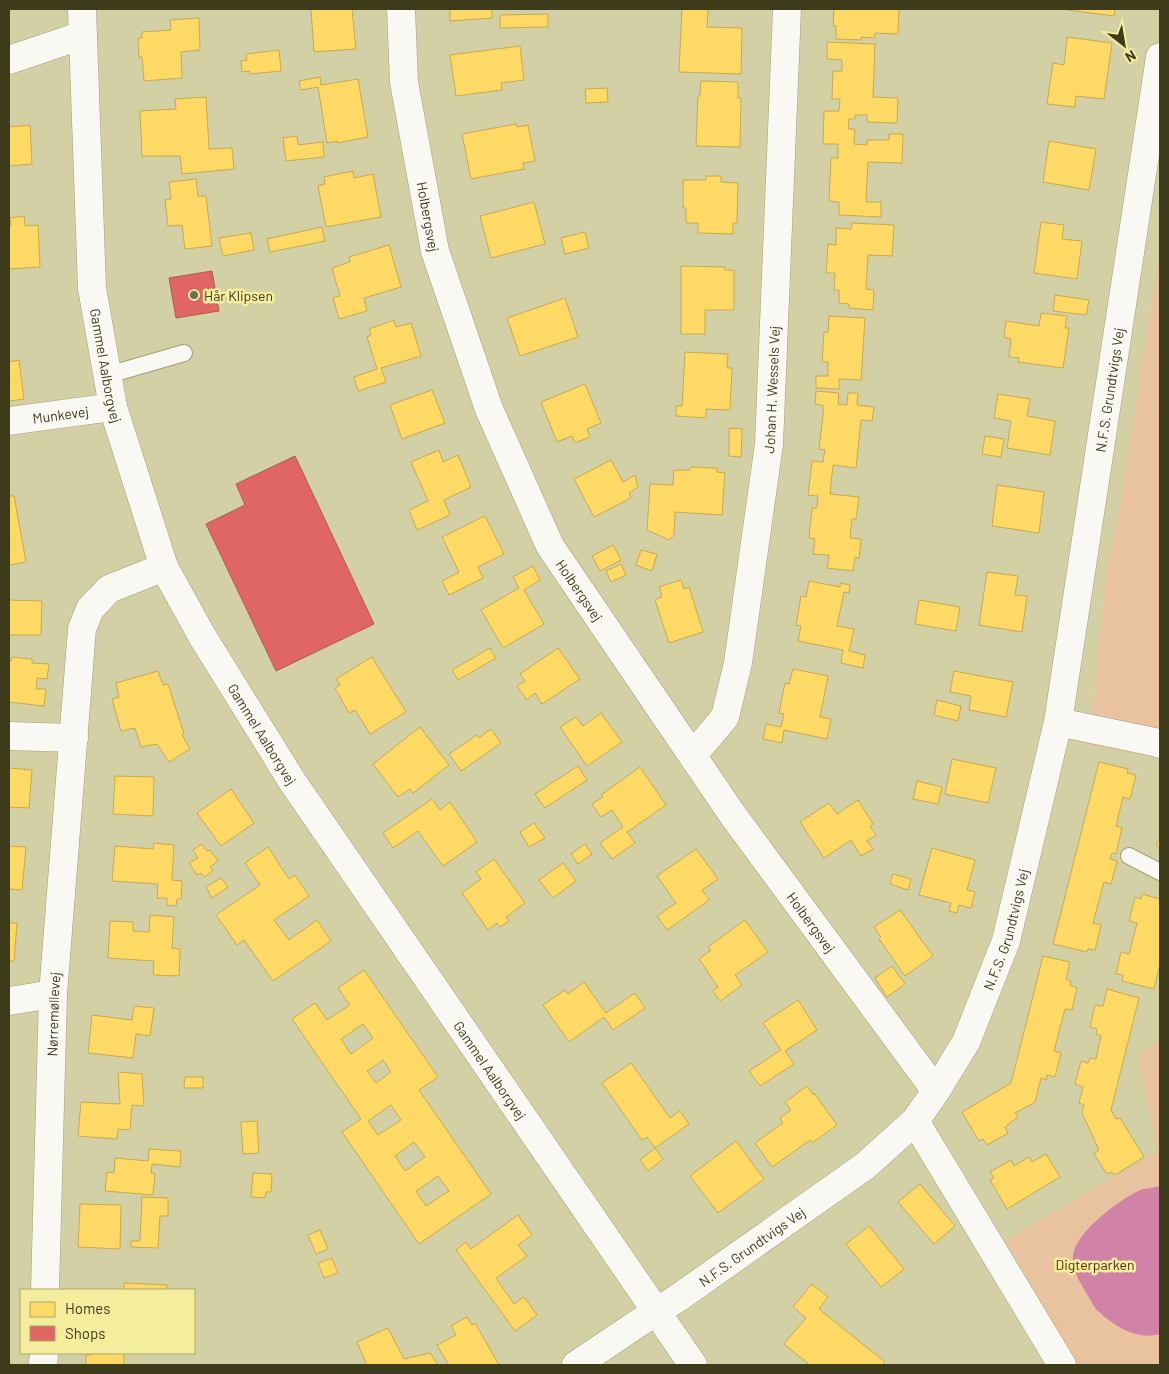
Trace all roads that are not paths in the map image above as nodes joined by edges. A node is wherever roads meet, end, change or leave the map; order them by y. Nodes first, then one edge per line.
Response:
1 (401, 9) edge
2 (787, 9) edge
3 (82, 22) edge
4 (1160, 57) edge
5 (9, 60) edge
6 (184, 353) dead end
7 (108, 375) junction
8 (113, 407) junction
9 (9, 421) edge
10 (164, 567) junction
11 (1058, 722) junction
12 (9, 736) edge
13 (74, 738) junction
14 (1160, 744) edge
15 (693, 755) junction
16 (1129, 856) dead end
17 (1160, 872) edge
18 (53, 994) junction
19 (9, 1001) edge
20 (936, 1091) junction
21 (915, 1121) junction
22 (45, 1289) edge
23 (656, 1312) junction
24 (576, 1365) edge
25 (693, 1365) edge
26 (1062, 1365) edge

1 - 15 street, Holbergsvej
2 - 15 street, Johan H. Wessels Vej
3 - 5 street
3 - 7 street, Gammel Aalborgvej
4 - 11 street, N.F.S. Grundtvigs Vej
6 - 7 lane
7 - 8 street, Gammel Aalborgvej
8 - 9 street, Munkevej
8 - 10 street, Gammel Aalborgvej
10 - 13 street, Nørremøllevej
10 - 23 street, Gammel Aalborgvej
11 - 14 street
11 - 20 street, N.F.S. Grundtvigs Vej
12 - 13 street
13 - 18 street, Nørremøllevej
15 - 20 street, Holbergsvej
16 - 17 lane
18 - 19 street
18 - 22 street, Nørremøllevej
20 - 21 street, N.F.S. Grundtvigs Vej
21 - 23 street, N.F.S. Grundtvigs Vej
21 - 26 street
23 - 24 street, N.F.S. Grundtvigs Vej
23 - 25 street, Gammel Aalborgvej

